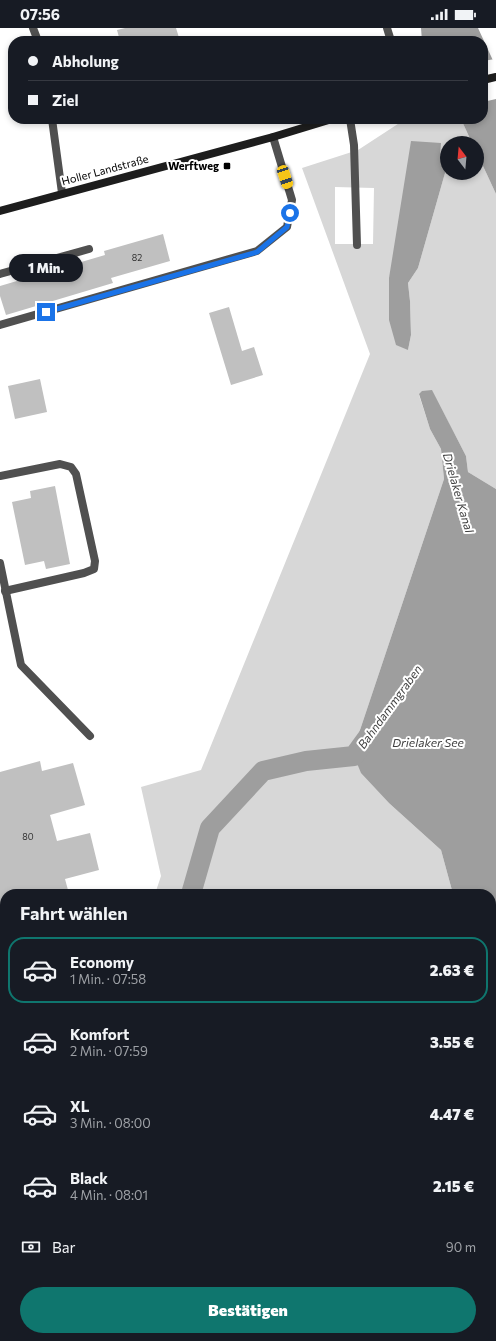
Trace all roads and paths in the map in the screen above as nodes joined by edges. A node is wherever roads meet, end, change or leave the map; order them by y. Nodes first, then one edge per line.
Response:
1 (53, 124) edge
2 (316, 124) edge
3 (351, 124) edge
4 (273, 137) junction
5 (62, 193) junction
6 (0, 211) edge
7 (357, 245) dead end
8 (89, 249) dead end
9 (0, 274) edge
10 (1, 322) edge
11 (0, 476) edge
12 (0, 563) edge
13 (5, 591) junction
14 (90, 736) dead end

1 - 5 street
2 - 4 main road, Holler Landstraße
3 - 7 street
4 - 5 main road, Holler Landstraße
4 - 10 street
5 - 6 main road, Holler Landstraße
8 - 9 street
11 - 13 street
12 - 13 street
13 - 14 street

